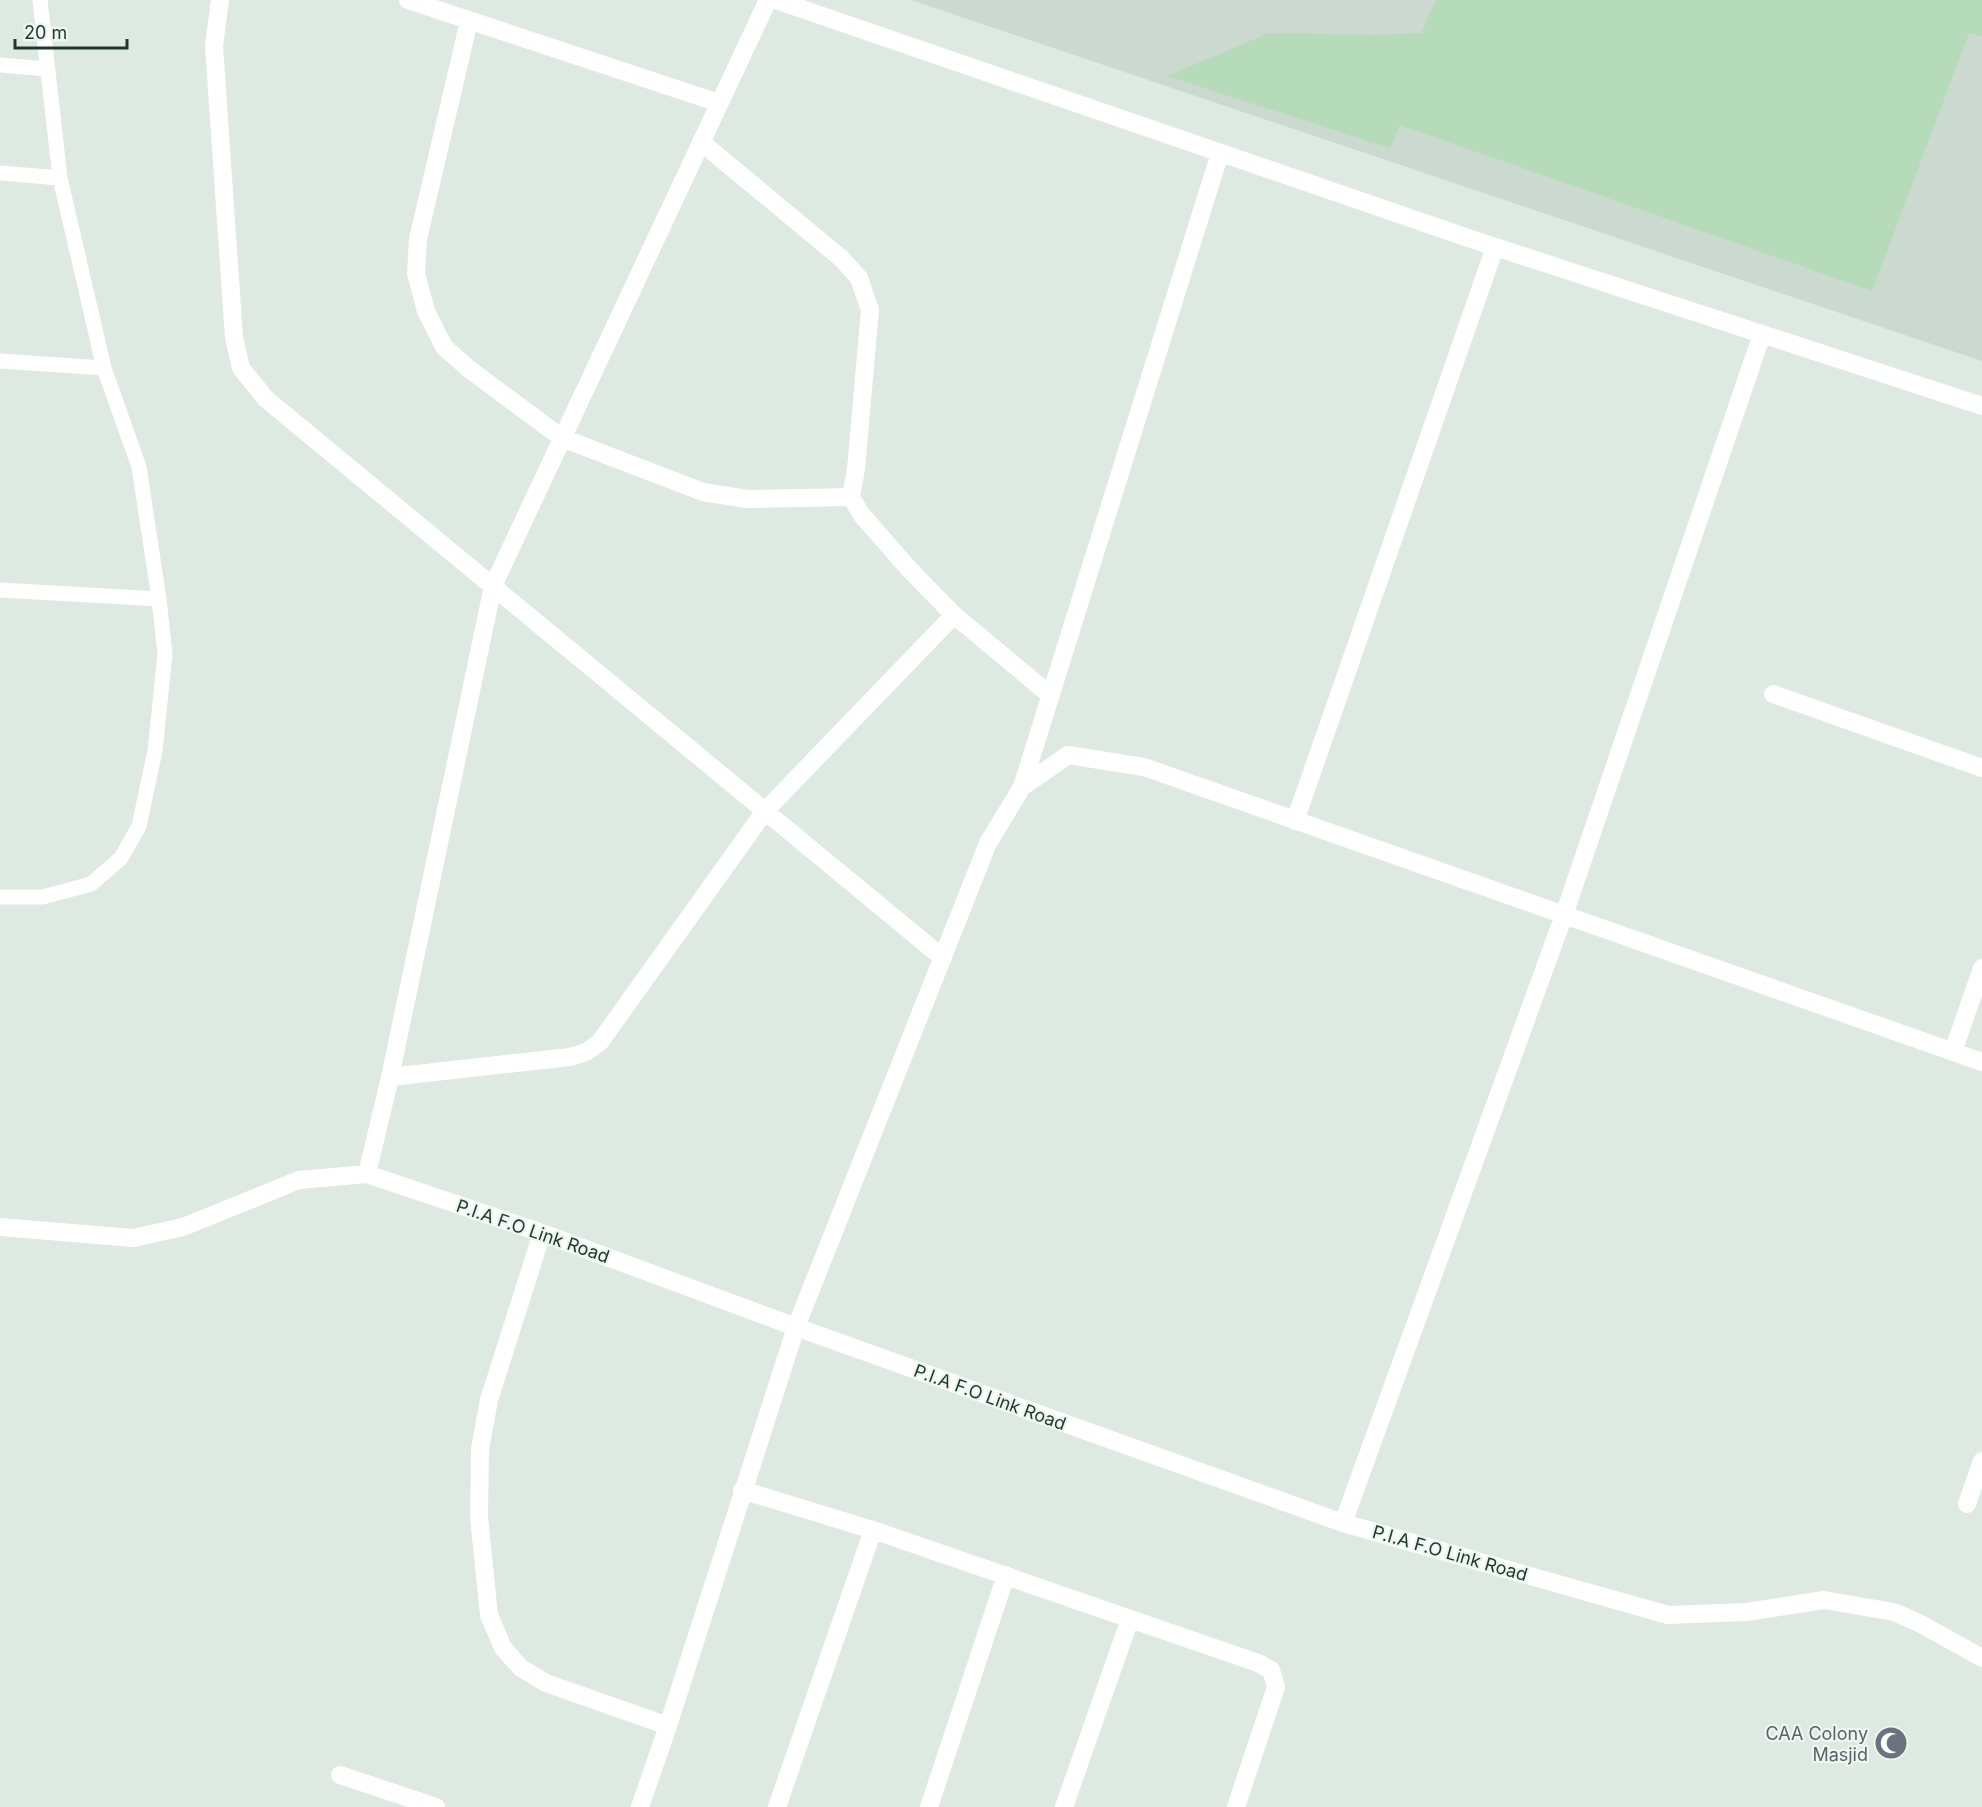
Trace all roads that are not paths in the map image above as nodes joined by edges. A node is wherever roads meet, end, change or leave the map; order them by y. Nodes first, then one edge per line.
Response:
1 (40, 0) edge
2 (220, 0) edge
3 (408, 0) edge
4 (768, 0) edge
5 (776, 0) edge
6 (469, 21) junction
7 (0, 64) edge
8 (48, 69) junction
9 (719, 104) junction
10 (701, 142) junction
11 (1220, 153) junction
12 (0, 173) edge
13 (60, 178) junction
14 (1494, 247) junction
15 (1762, 334) junction
16 (0, 361) edge
17 (104, 368) junction
18 (1982, 406) edge
19 (562, 438) junction
20 (851, 496) junction
21 (493, 586) junction
22 (0, 590) edge
23 (159, 598) junction
24 (954, 615) junction
25 (1773, 694) dead end
26 (1050, 695) junction
27 (1982, 768) edge
28 (1022, 787) junction
29 (765, 811) junction
30 (1295, 821) junction
31 (0, 897) edge
32 (1564, 915) junction
33 (943, 958) junction
34 (1982, 968) edge
35 (1953, 1052) junction
36 (1982, 1062) edge
37 (390, 1077) junction
38 (367, 1174) junction
39 (0, 1227) edge
40 (542, 1233) junction
41 (796, 1327) junction
42 (1982, 1461) edge
43 (742, 1490) junction
44 (1967, 1504) dead end
45 (1343, 1523) junction
46 (873, 1530) junction
47 (1006, 1575) junction
48 (1130, 1619) junction
49 (1982, 1658) edge
50 (668, 1726) junction
51 (340, 1775) dead end
52 (436, 1807) edge
53 (640, 1807) edge
54 (777, 1807) edge
55 (929, 1807) edge
56 (1064, 1807) edge
57 (1236, 1807) edge

1 - 8 lane
2 - 21 street
3 - 6 street
4 - 9 street
5 - 11 street
6 - 9 street
6 - 19 street
7 - 8 lane
8 - 13 lane
9 - 10 street
10 - 19 street
10 - 20 street
11 - 14 street
11 - 26 street
12 - 13 lane
13 - 17 lane
14 - 15 street
14 - 30 street
15 - 18 street
15 - 32 street
16 - 17 lane
17 - 23 lane
19 - 20 street
19 - 21 street
20 - 24 street
21 - 29 street
21 - 37 street
22 - 23 lane
23 - 31 lane
24 - 26 street
24 - 29 street
25 - 27 street
26 - 28 street
28 - 30 street
28 - 33 street
29 - 33 street
29 - 37 street
30 - 32 street
32 - 35 street
32 - 45 street
33 - 41 street
34 - 35 street
35 - 36 street
37 - 38 street
38 - 39 street, P.I.A F.O Link Road
38 - 40 street, P.I.A F.O Link Road
40 - 41 street, P.I.A F.O Link Road
40 - 50 street
41 - 43 street
41 - 45 street, P.I.A F.O Link Road
42 - 44 street
43 - 46 street
43 - 50 street
45 - 49 street, P.I.A F.O Link Road
46 - 47 street
46 - 54 street
47 - 48 street
47 - 55 street
48 - 56 street
48 - 57 street
50 - 53 street
51 - 52 street

